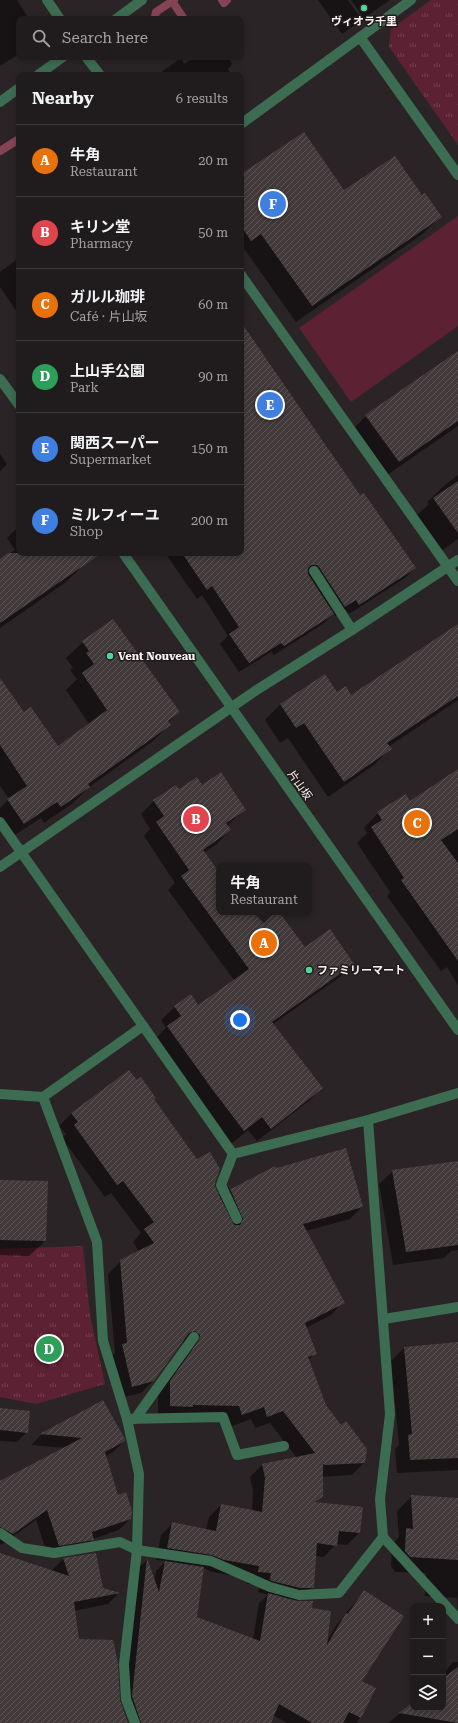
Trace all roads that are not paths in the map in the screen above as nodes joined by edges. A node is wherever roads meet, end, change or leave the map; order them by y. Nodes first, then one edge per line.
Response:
1 (47, 0) edge
2 (142, 0) edge
3 (411, 0) edge
4 (58, 16) edge
5 (120, 16) edge
6 (360, 37) junction
7 (59, 60) edge
8 (88, 60) edge
9 (42, 72) edge
10 (98, 72) edge
11 (16, 90) edge
12 (0, 102) edge
13 (244, 122) edge
14 (458, 175) edge
15 (244, 279) edge
16 (0, 379) edge
17 (16, 402) edge
18 (125, 556) edge
19 (458, 560) edge
20 (448, 566) junction
21 (314, 571) dead end
22 (458, 581) edge
23 (352, 630) junction
24 (231, 707) junction
25 (0, 822) edge
26 (20, 852) junction
27 (0, 867) edge
28 (142, 1026) junction
29 (458, 1030) edge
30 (458, 1093) edge
31 (0, 1094) edge
32 (43, 1097) junction
33 (368, 1120) junction
34 (233, 1154) junction
35 (237, 1219) dead end
36 (458, 1307) edge
37 (384, 1319) junction
38 (194, 1337) dead end
39 (131, 1419) junction
40 (284, 1446) dead end
41 (0, 1533) edge
42 (383, 1537) junction
43 (137, 1550) junction
44 (458, 1619) edge
45 (135, 1723) edge

1 - 4 street
2 - 5 street
3 - 6 street
6 - 13 street
6 - 14 street
7 - 9 street
8 - 10 street
11 - 12 street
15 - 20 street
16 - 17 street
18 - 24 street, 片山坂
19 - 20 street
20 - 22 street
20 - 23 street
21 - 23 street
23 - 24 street
24 - 26 street
24 - 29 street, 片山坂
25 - 26 street
26 - 27 street
26 - 28 street
28 - 32 street
28 - 34 street
30 - 33 street
31 - 32 street
32 - 39 street
33 - 34 street
33 - 37 street
34 - 35 street
36 - 37 street
37 - 42 street
38 - 39 street
39 - 40 street
39 - 43 street
41 - 43 street
42 - 43 street
42 - 44 street
43 - 45 street

